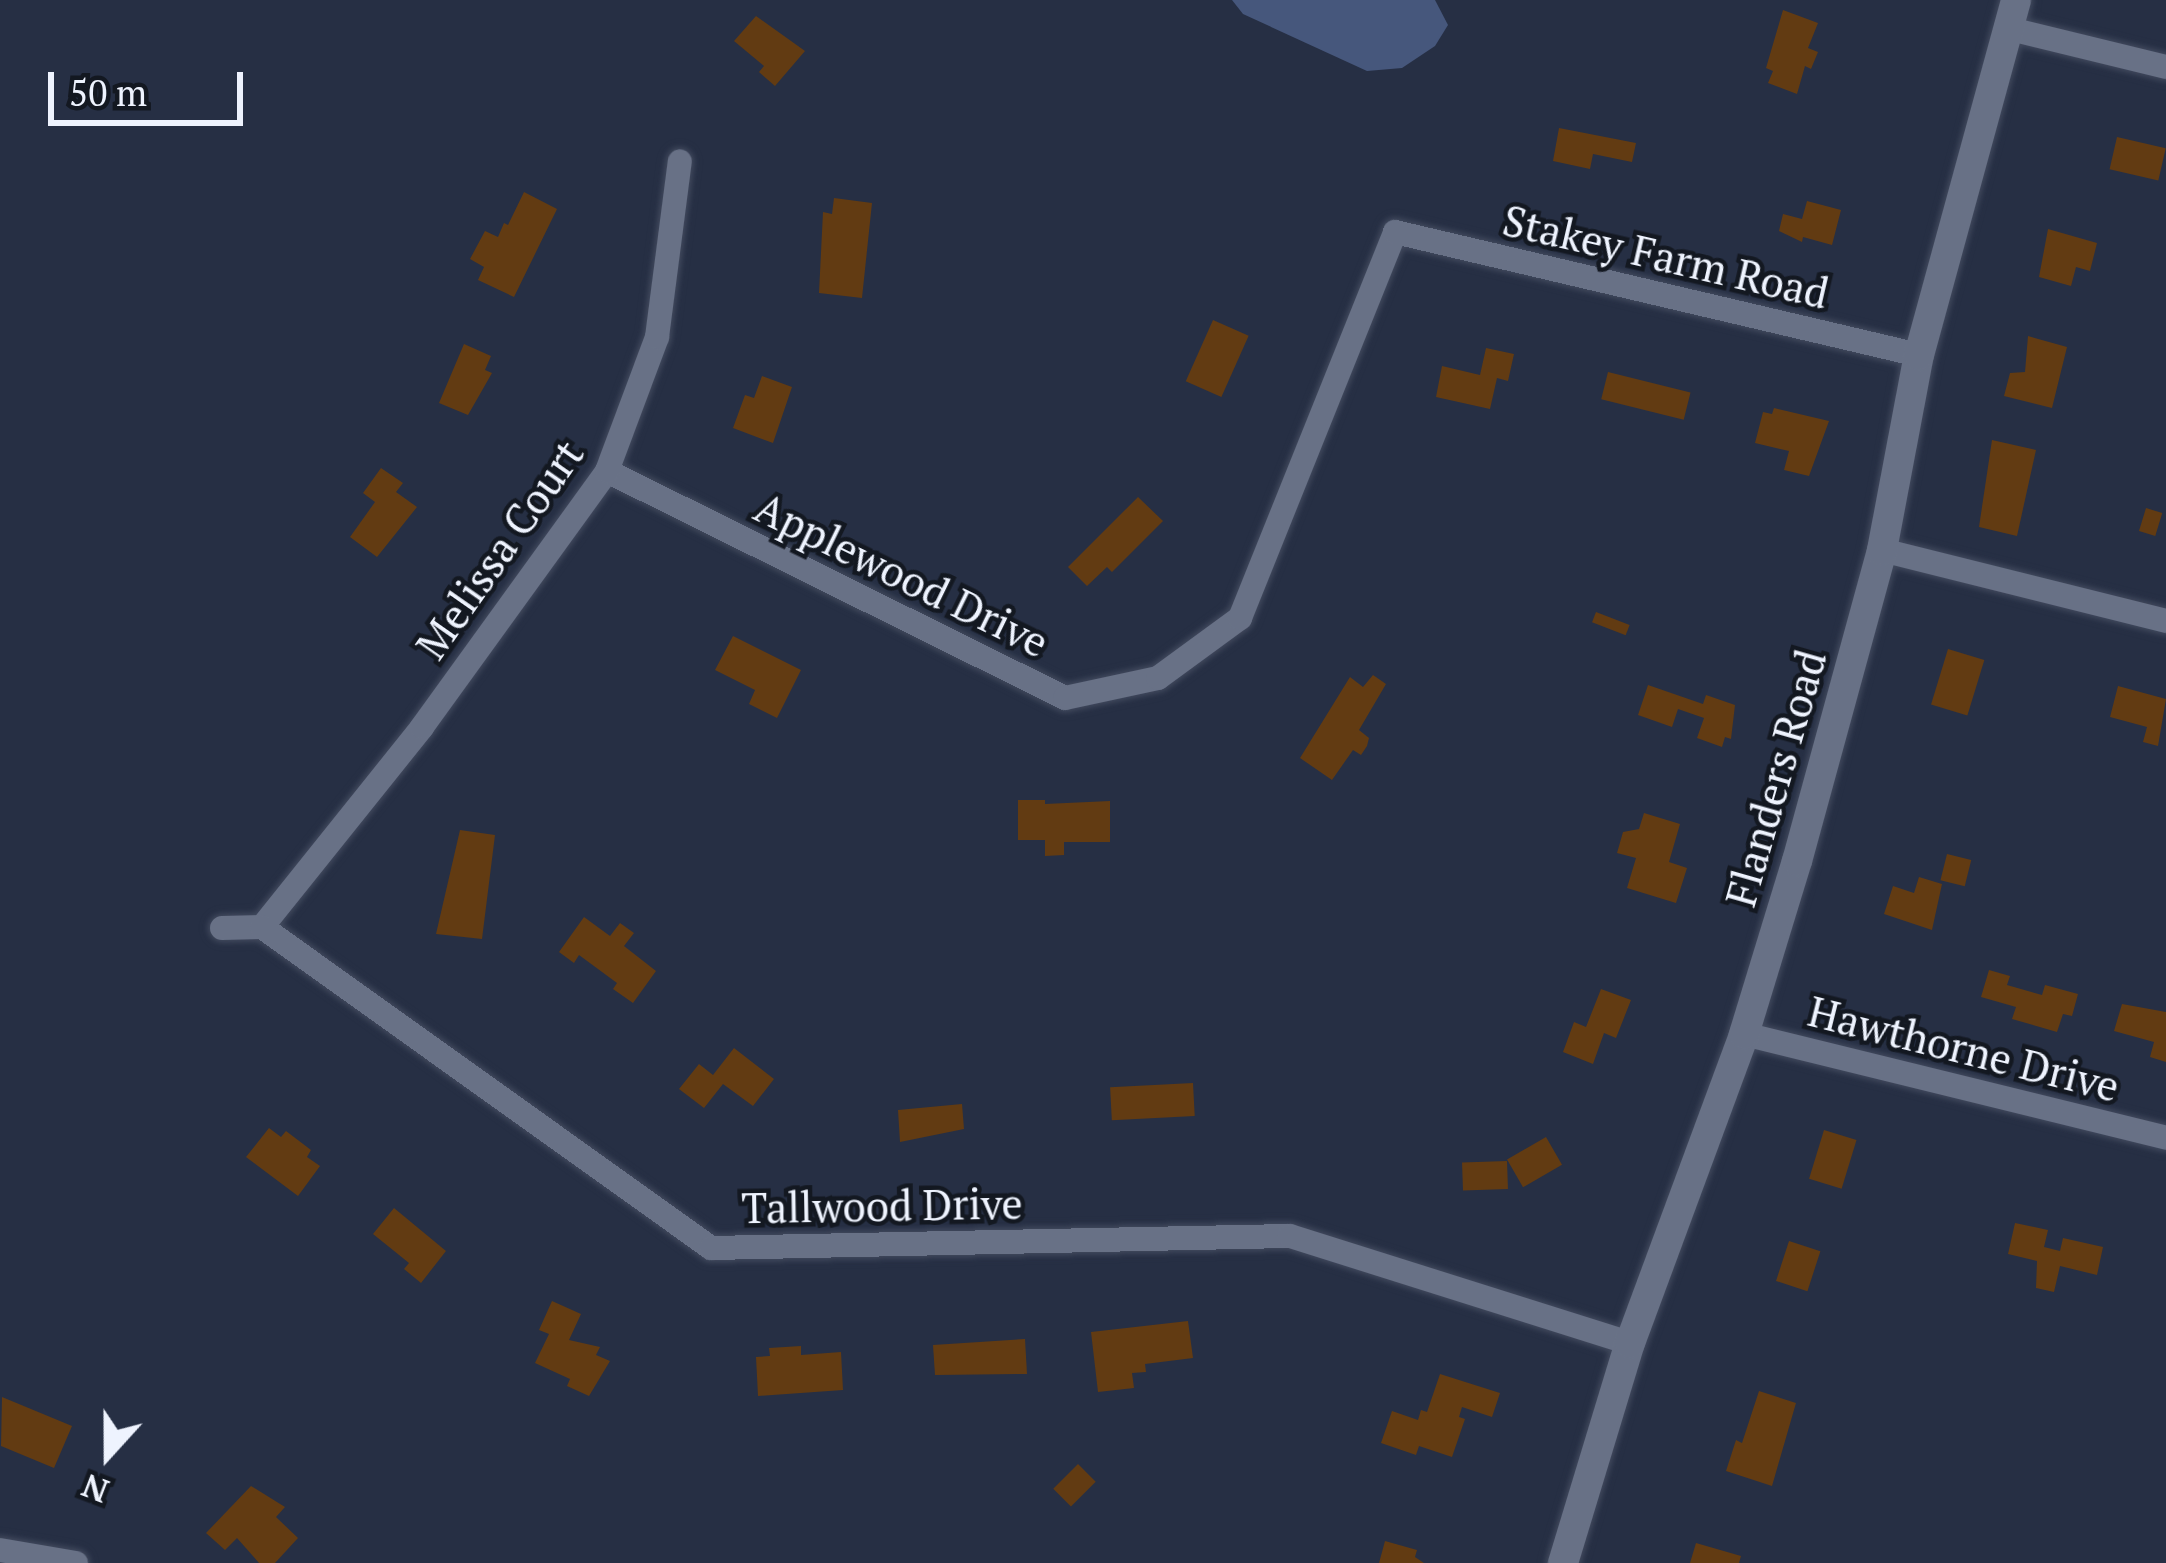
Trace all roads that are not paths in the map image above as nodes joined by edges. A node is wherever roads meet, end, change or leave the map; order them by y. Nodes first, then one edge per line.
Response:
1 (2011, 14) edge
2 (2166, 67) edge
3 (680, 161) dead end
4 (1395, 232) joint
5 (1918, 355) junction
6 (608, 471) junction
7 (1882, 550) junction
8 (2166, 621) edge
9 (222, 928) dead end
10 (262, 928) junction
11 (1744, 1034) junction
12 (2166, 1138) edge
13 (1630, 1343) junction
14 (0, 1550) edge
15 (76, 1563) edge
16 (1563, 1563) edge

1 - 2 street
1 - 5 street, Flanders Road
3 - 6 street, Melissa Court
4 - 5 street, Stakey Farm Road
4 - 6 street, Applewood Drive
5 - 7 street, Flanders Road
6 - 10 street, Melissa Court
7 - 8 street
7 - 11 street, Flanders Road
9 - 10 street
10 - 13 street, Tallwood Drive
11 - 12 street, Hawthorne Drive
11 - 13 street, Flanders Road
13 - 16 street, Flanders Road
14 - 15 street

